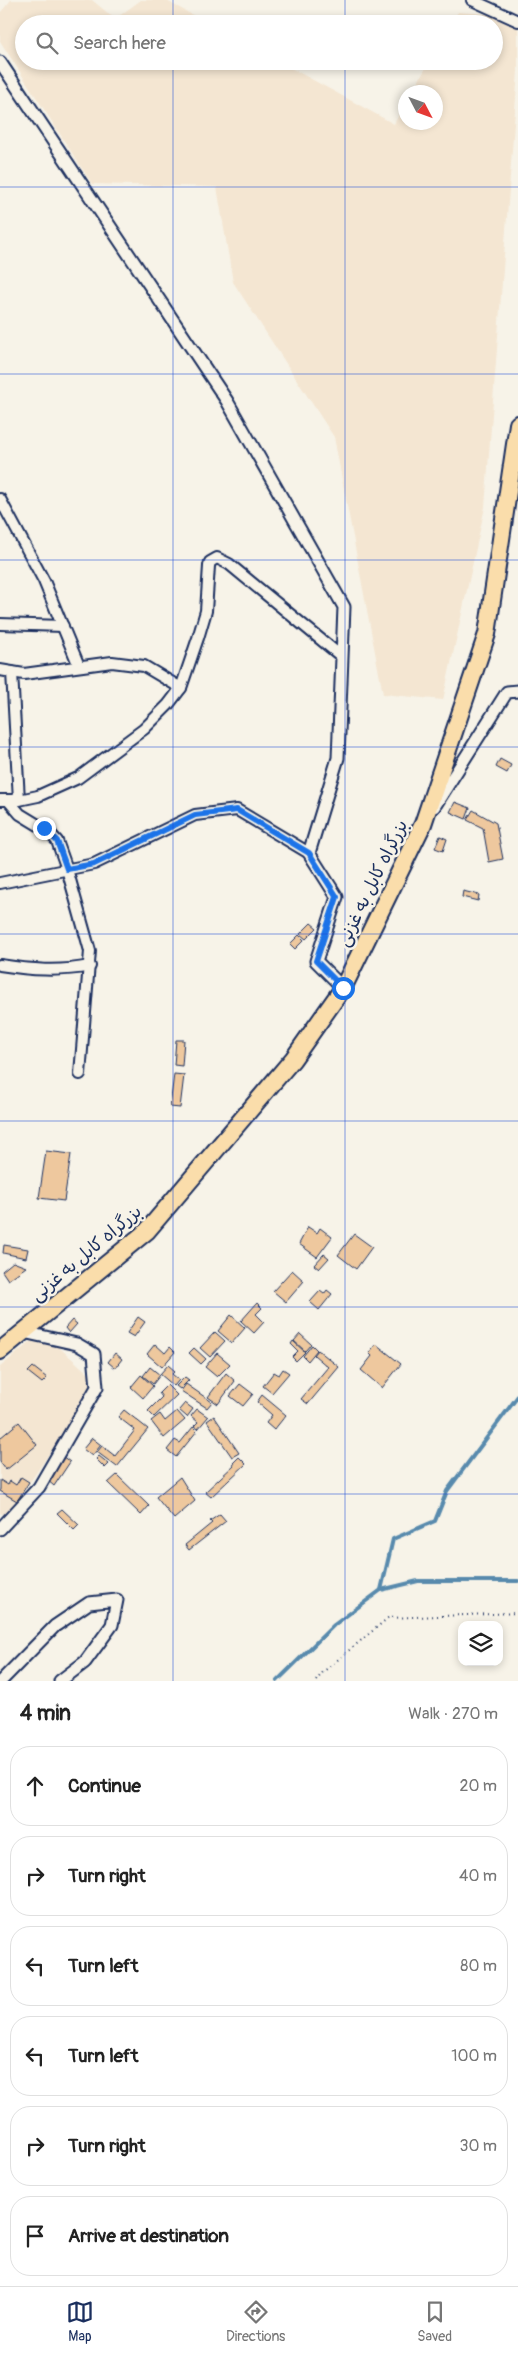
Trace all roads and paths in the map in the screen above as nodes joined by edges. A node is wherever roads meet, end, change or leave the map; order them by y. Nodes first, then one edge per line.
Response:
1 (472, 0) edge
2 (518, 22) edge
3 (0, 62) edge
4 (518, 424) edge
5 (0, 499) edge
6 (0, 624) edge
7 (63, 626) junction
8 (342, 657) junction
9 (79, 666) junction
10 (0, 670) edge
11 (12, 672) junction
12 (181, 688) junction
13 (518, 691) edge
14 (9, 800) edge
15 (423, 824) junction
16 (309, 853) junction
17 (67, 869) junction
18 (0, 883) edge
19 (0, 965) edge
20 (90, 966) junction
21 (343, 988) junction
22 (80, 1074) dead end
23 (23, 1332) junction
24 (0, 1350) edge
25 (0, 1528) edge
26 (518, 1613) edge
27 (1, 1681) edge
28 (60, 1681) edge
29 (316, 1681) edge

1 - 2 street
3 - 8 street
4 - 15 highway, بزرگراه کابل به غزنی
5 - 7 street
6 - 7 street
7 - 9 street
8 - 12 street
8 - 16 street
9 - 11 street
9 - 12 street
10 - 11 street
11 - 14 street
12 - 14 street
13 - 15 street
14 - 17 street
15 - 21 highway, بزرگراه کابل به غزنی
16 - 17 street
16 - 21 street
17 - 18 street
17 - 20 street
19 - 20 street
20 - 22 street
21 - 23 highway, بزرگراه کابل به غزنی
23 - 24 highway, بزرگراه کابل به غزنی
23 - 25 street
26 - 29 path
27 - 28 street

